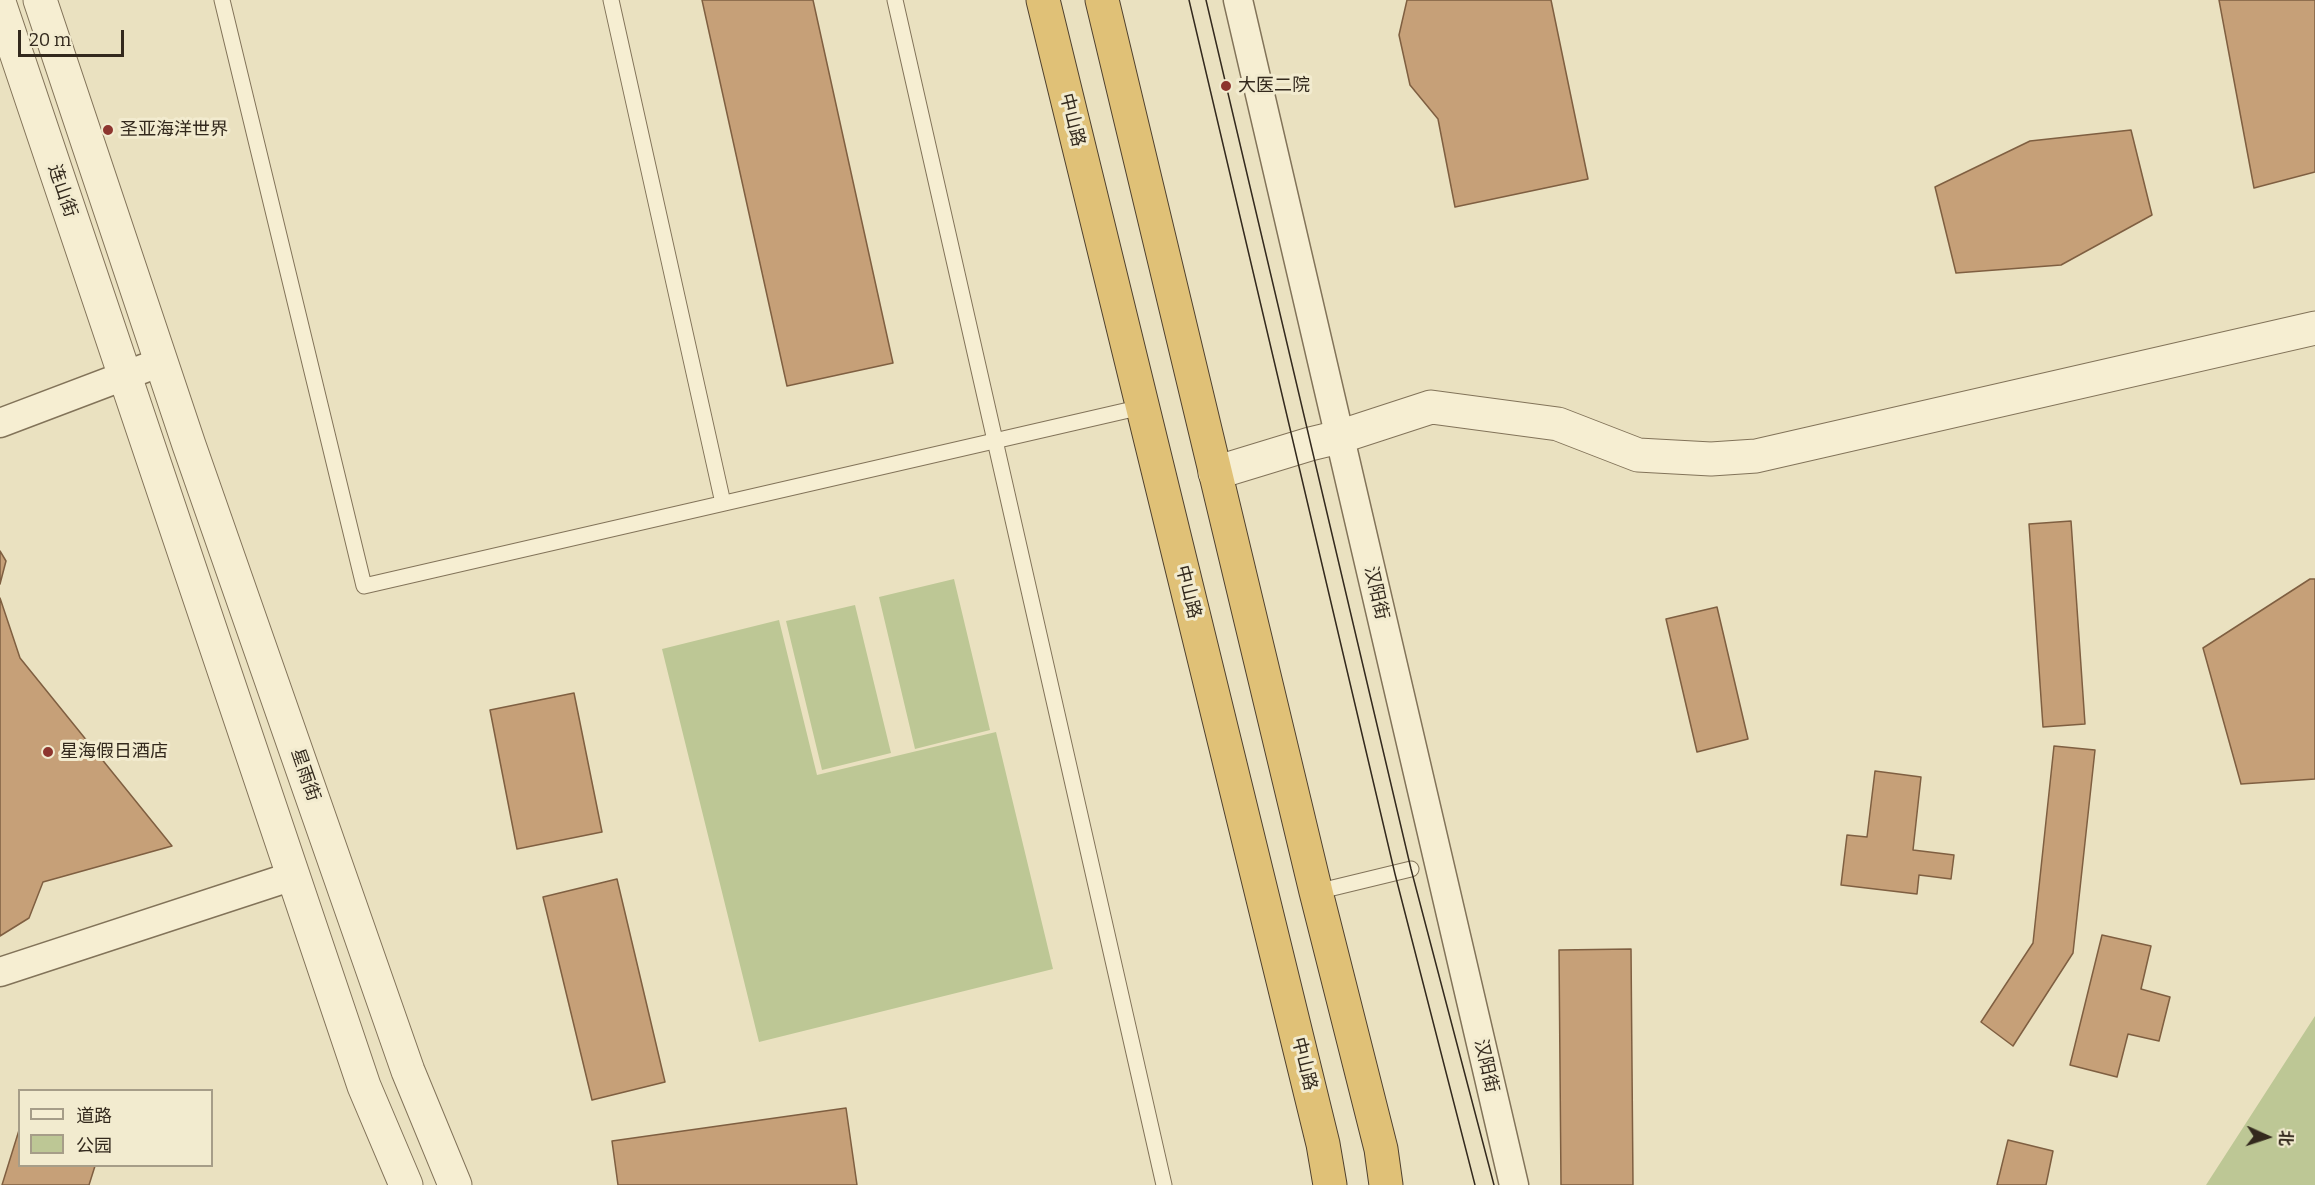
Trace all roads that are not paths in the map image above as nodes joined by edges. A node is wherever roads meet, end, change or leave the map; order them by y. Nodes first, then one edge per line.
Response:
1 (40, 0) edge
2 (222, 0) edge
3 (611, 0) edge
4 (895, 0) edge
5 (1043, 0) edge
6 (1102, 0) edge
7 (1238, 0) edge
8 (0, 5) edge
9 (2315, 328) edge
10 (161, 363) junction
11 (124, 376) junction
12 (1142, 406) junction
13 (0, 423) edge
14 (1340, 437) junction
15 (995, 442) junction
16 (1215, 473) junction
17 (723, 503) junction
18 (1411, 869) dead end
19 (293, 876) junction
20 (1316, 892) junction
21 (0, 972) edge
22 (406, 1185) edge
23 (455, 1185) edge
24 (1164, 1185) edge
25 (1330, 1185) edge
26 (1386, 1185) edge
27 (1514, 1185) edge

1 - 10 street
2 - 17 lane
3 - 17 lane
4 - 15 lane
5 - 12 highway, 中山路
6 - 16 highway
7 - 14 street, 汉阳街
8 - 11 street, 连山街
9 - 14 street
10 - 11 street
10 - 23 street, 星雨街
11 - 13 street
11 - 19 street
12 - 15 lane
12 - 25 highway, 中山路
14 - 16 street
14 - 27 street, 汉阳街
15 - 17 lane
15 - 24 lane
16 - 20 highway
18 - 20 lane
19 - 21 street
19 - 22 street
20 - 26 highway

